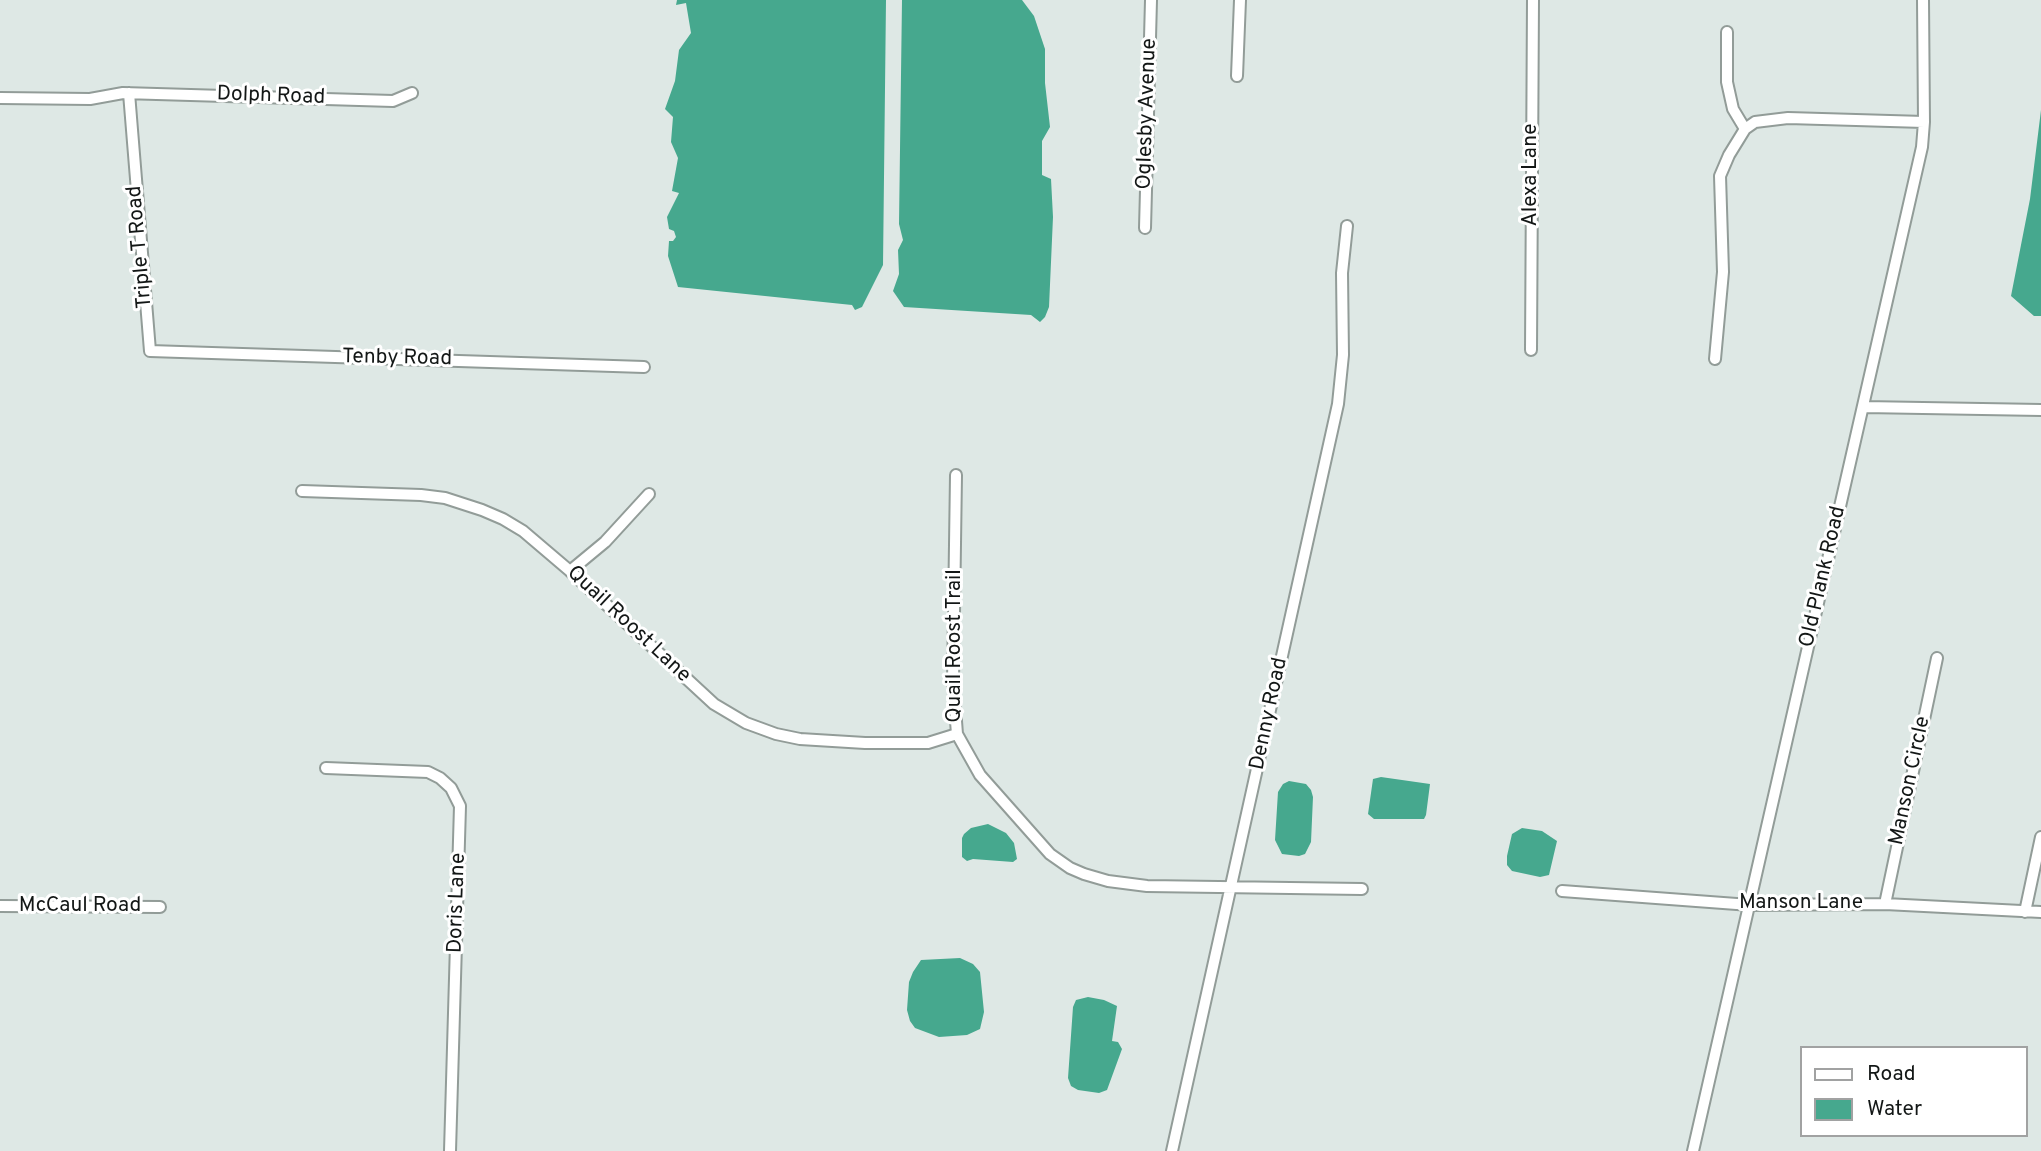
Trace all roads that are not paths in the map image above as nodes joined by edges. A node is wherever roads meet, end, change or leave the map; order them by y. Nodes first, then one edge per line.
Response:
1 (1151, 0) edge
2 (1240, 0) edge
3 (1533, 0) edge
4 (1923, 0) edge
5 (1727, 32) dead end
6 (1237, 76) dead end
7 (129, 93) junction
8 (412, 93) dead end
9 (0, 98) edge
10 (1924, 122) junction
11 (1745, 129) junction
12 (1347, 226) dead end
13 (1145, 228) dead end
14 (1531, 350) dead end
15 (150, 351) joint
16 (1715, 359) dead end
17 (644, 367) dead end
18 (1864, 407) junction
19 (2041, 410) edge
20 (956, 475) dead end
21 (302, 491) dead end
22 (649, 495) dead end
23 (570, 571) junction
24 (1937, 658) dead end
25 (957, 734) junction
26 (326, 768) dead end
27 (2041, 837) edge
28 (1232, 888) junction
29 (1362, 889) dead end
30 (1562, 891) dead end
31 (1885, 904) junction
32 (1750, 905) junction
33 (0, 906) edge
34 (160, 907) dead end
35 (2025, 912) junction
36 (2041, 912) edge
37 (450, 1151) edge
38 (1172, 1151) edge
39 (1693, 1151) edge

1 - 13 street, Oglesby Avenue
2 - 6 street
3 - 14 street, Alexa Lane
4 - 10 street, Old Plank Road
5 - 11 street
7 - 8 street, Dolph Road
7 - 9 street, Dolph Road
7 - 15 street, Triple T Road
10 - 11 street
10 - 18 street, Old Plank Road
11 - 16 street
12 - 28 street, Denny Road
15 - 17 street, Tenby Road
18 - 19 street
18 - 32 street, Old Plank Road
20 - 25 street, Quail Roost Trail
21 - 23 street, Quail Roost Lane
22 - 23 street
23 - 25 street, Quail Roost Lane
24 - 31 street, Manson Circle
25 - 28 street, Quail Roost Trail
26 - 37 street, Doris Lane
27 - 35 street
28 - 29 street
28 - 38 street, Denny Road
30 - 32 street, Manson Lane
31 - 32 street, Manson Lane
31 - 35 street, Manson Lane
32 - 39 street, Old Plank Road
33 - 34 street, McCaul Road
35 - 36 street, Manson Lane

